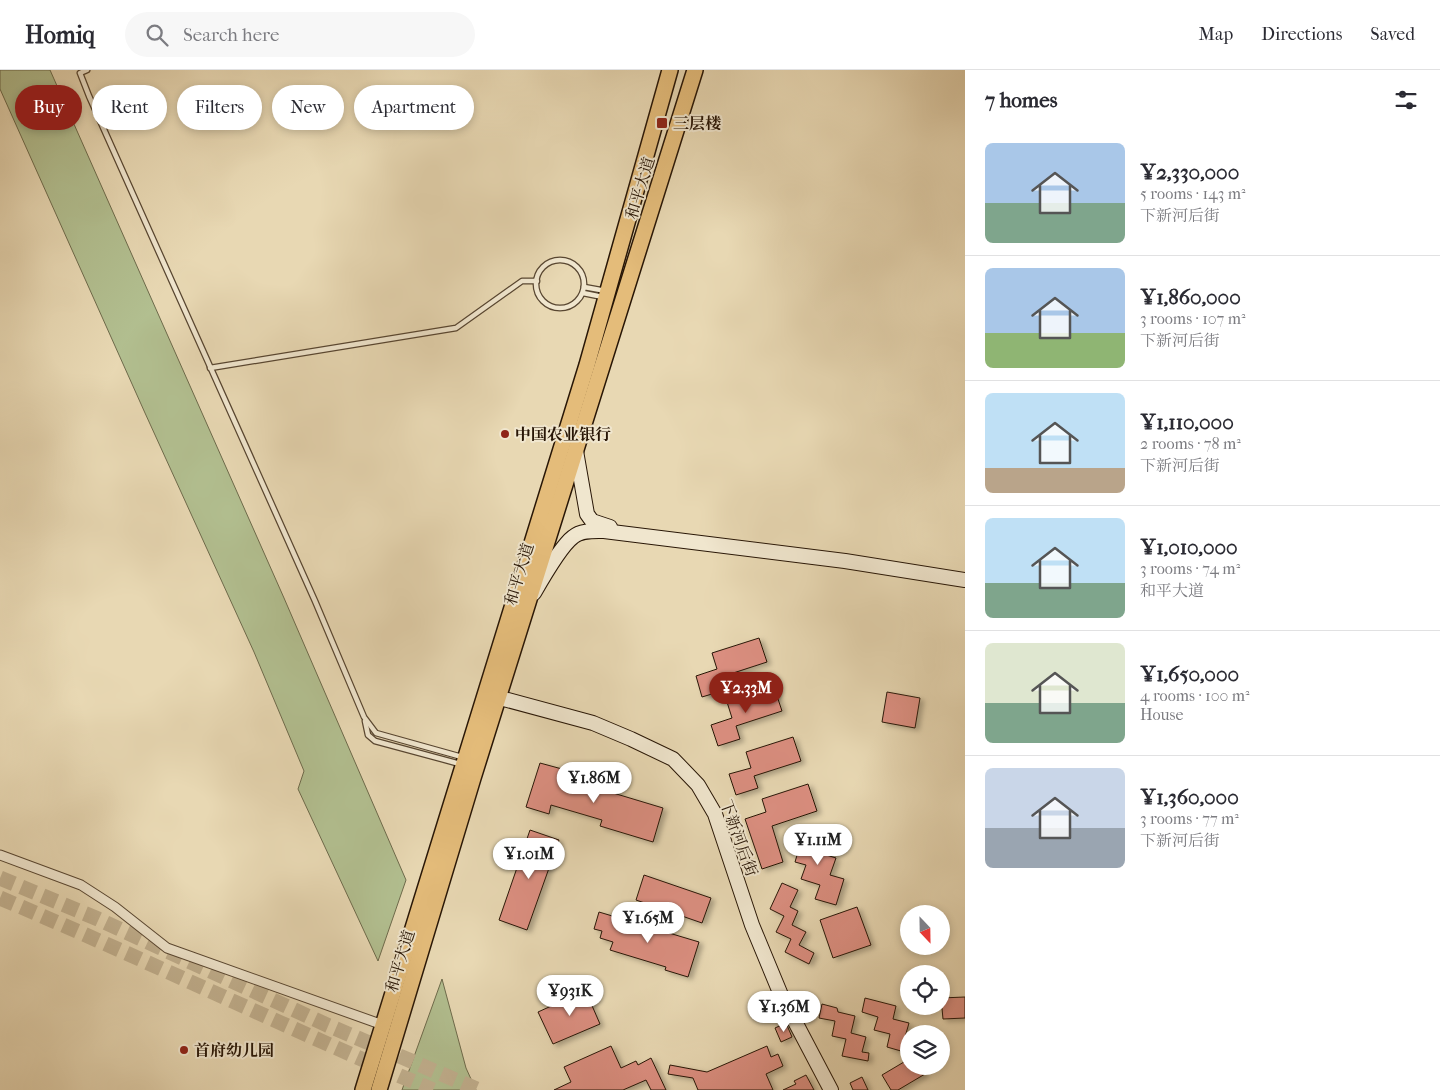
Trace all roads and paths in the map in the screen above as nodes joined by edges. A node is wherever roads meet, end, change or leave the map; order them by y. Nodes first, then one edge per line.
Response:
1 (87, 70) edge
2 (670, 70) edge
3 (696, 70) edge
4 (537, 281) junction
5 (584, 287) junction
6 (583, 293) junction
7 (606, 294) junction
8 (210, 368) junction
9 (576, 451) junction
10 (965, 575) edge
11 (965, 580) edge
12 (529, 602) junction
13 (492, 696) junction
14 (364, 717) junction
15 (465, 762) junction
16 (0, 855) edge
17 (383, 1025) junction
18 (363, 1090) edge
19 (379, 1090) edge
20 (831, 1090) edge

1 - 8 lane
2 - 7 main road, 和平大道
3 - 9 main road, 和平大道
4 - 5 lane
4 - 6 lane
4 - 8 lane
5 - 6 lane
5 - 7 lane
6 - 7 lane
7 - 13 main road, 和平大道
8 - 14 lane
9 - 10 street
9 - 12 main road, 和平大道
11 - 12 street
12 - 13 main road, 和平大道
13 - 15 main road, 和平大道
13 - 19 main road, 和平大道
13 - 20 street, 下新河后街
14 - 15 lane
14 - 15 lane
15 - 17 main road, 和平大道
16 - 17 street
17 - 18 main road, 和平大道

